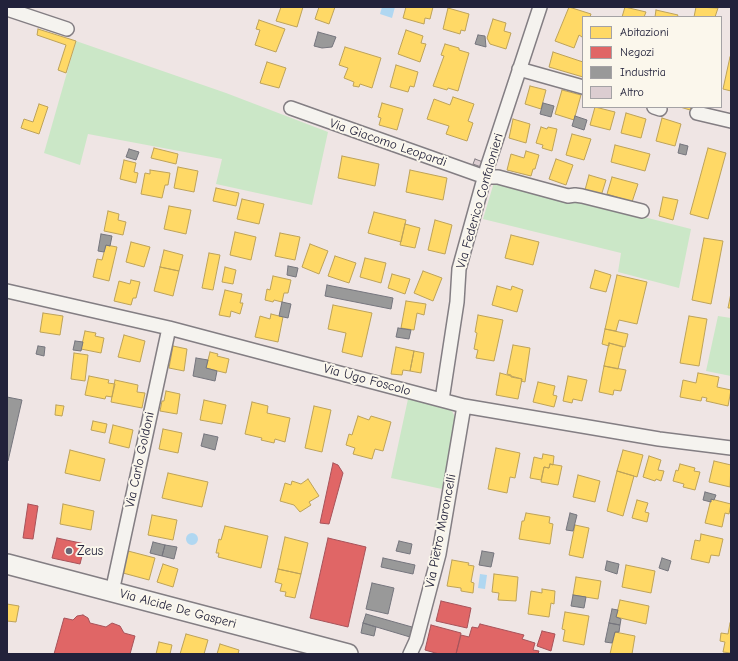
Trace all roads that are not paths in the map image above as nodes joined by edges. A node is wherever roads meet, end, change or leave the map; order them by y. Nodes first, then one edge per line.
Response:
1 (540, 7) edge
2 (7, 9) edge
3 (67, 29) dead end
4 (519, 69) junction
5 (582, 87) edge
6 (291, 108) dead end
7 (697, 113) dead end
8 (731, 120) edge
9 (485, 177) junction
10 (642, 211) dead end
11 (7, 291) edge
12 (169, 328) junction
13 (442, 400) junction
14 (464, 406) junction
15 (731, 448) edge
16 (7, 564) edge
17 (112, 592) junction
18 (348, 654) edge
19 (410, 654) edge

1 - 4 street, Via Federico Confalonieri
2 - 3 street
4 - 5 street
4 - 9 street, Via Federico Confalonieri
6 - 9 street, Via Giacomo Leopardi
7 - 8 street
9 - 10 street, Via Giacomo Leopardi
9 - 13 street, Via Federico Confalonieri
11 - 12 street, Via Ugo Foscolo
12 - 13 street, Via Ugo Foscolo
12 - 17 street, Via Carlo Goldoni
13 - 14 street, Via Ugo Foscolo
14 - 15 street, Via Ugo Foscolo
14 - 19 street, Via Pietro Maroncelli
16 - 17 main road, Via Alcide De Gasperi
17 - 18 main road, Via Alcide De Gasperi

